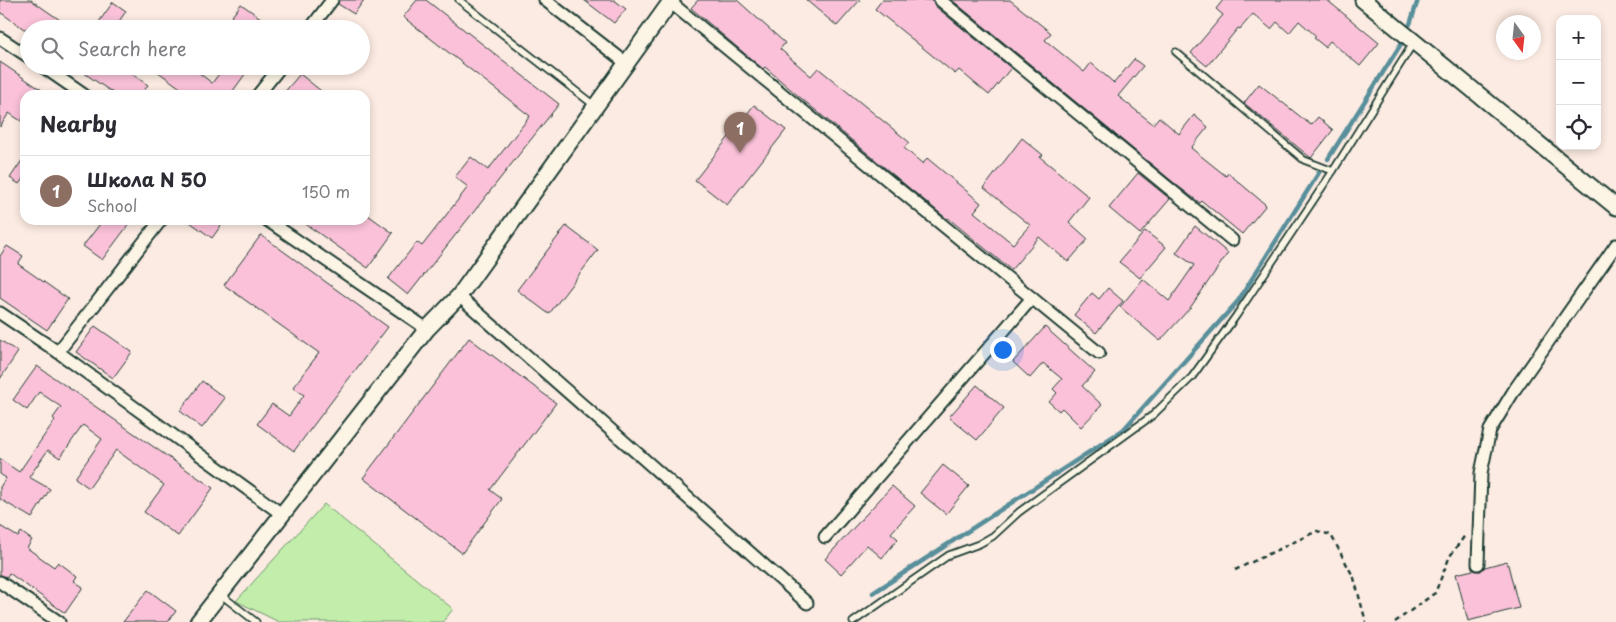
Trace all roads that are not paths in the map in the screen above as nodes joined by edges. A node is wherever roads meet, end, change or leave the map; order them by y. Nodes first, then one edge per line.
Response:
1 (332, 0) edge
2 (458, 0) edge
3 (545, 0) edge
4 (940, 0) edge
5 (1363, 0) edge
6 (671, 1) edge
7 (317, 20) edge
8 (0, 38) edge
9 (1414, 42) junction
10 (20, 51) edge
11 (1176, 52) dead end
12 (626, 63) junction
13 (55, 75) edge
14 (274, 75) edge
15 (77, 90) edge
16 (262, 90) edge
17 (595, 106) junction
18 (1333, 171) junction
19 (1616, 207) edge
20 (157, 225) edge
21 (274, 225) edge
22 (1232, 240) dead end
23 (1616, 245) edge
24 (459, 296) junction
25 (1032, 298) junction
26 (0, 313) edge
27 (427, 328) junction
28 (58, 352) junction
29 (1099, 353) dead end
30 (283, 515) junction
31 (825, 537) dead end
32 (1478, 564) dead end
33 (0, 582) edge
34 (220, 594) junction
35 (806, 603) dead end
36 (59, 622) edge
37 (198, 622) edge
38 (256, 622) edge
39 (852, 622) edge

1 - 7 street
2 - 17 lane
3 - 12 street
4 - 22 street
5 - 9 street
6 - 12 street
6 - 25 street
8 - 10 street
9 - 18 lane
9 - 19 street
11 - 18 lane
12 - 17 street
13 - 15 street
14 - 16 street
17 - 24 street
18 - 39 lane
20 - 28 street
21 - 27 street
23 - 32 street
24 - 27 street
24 - 35 street
25 - 29 street
25 - 31 street
26 - 28 street
27 - 30 street
28 - 30 street
30 - 34 street
33 - 36 street
34 - 37 street
34 - 38 lane

